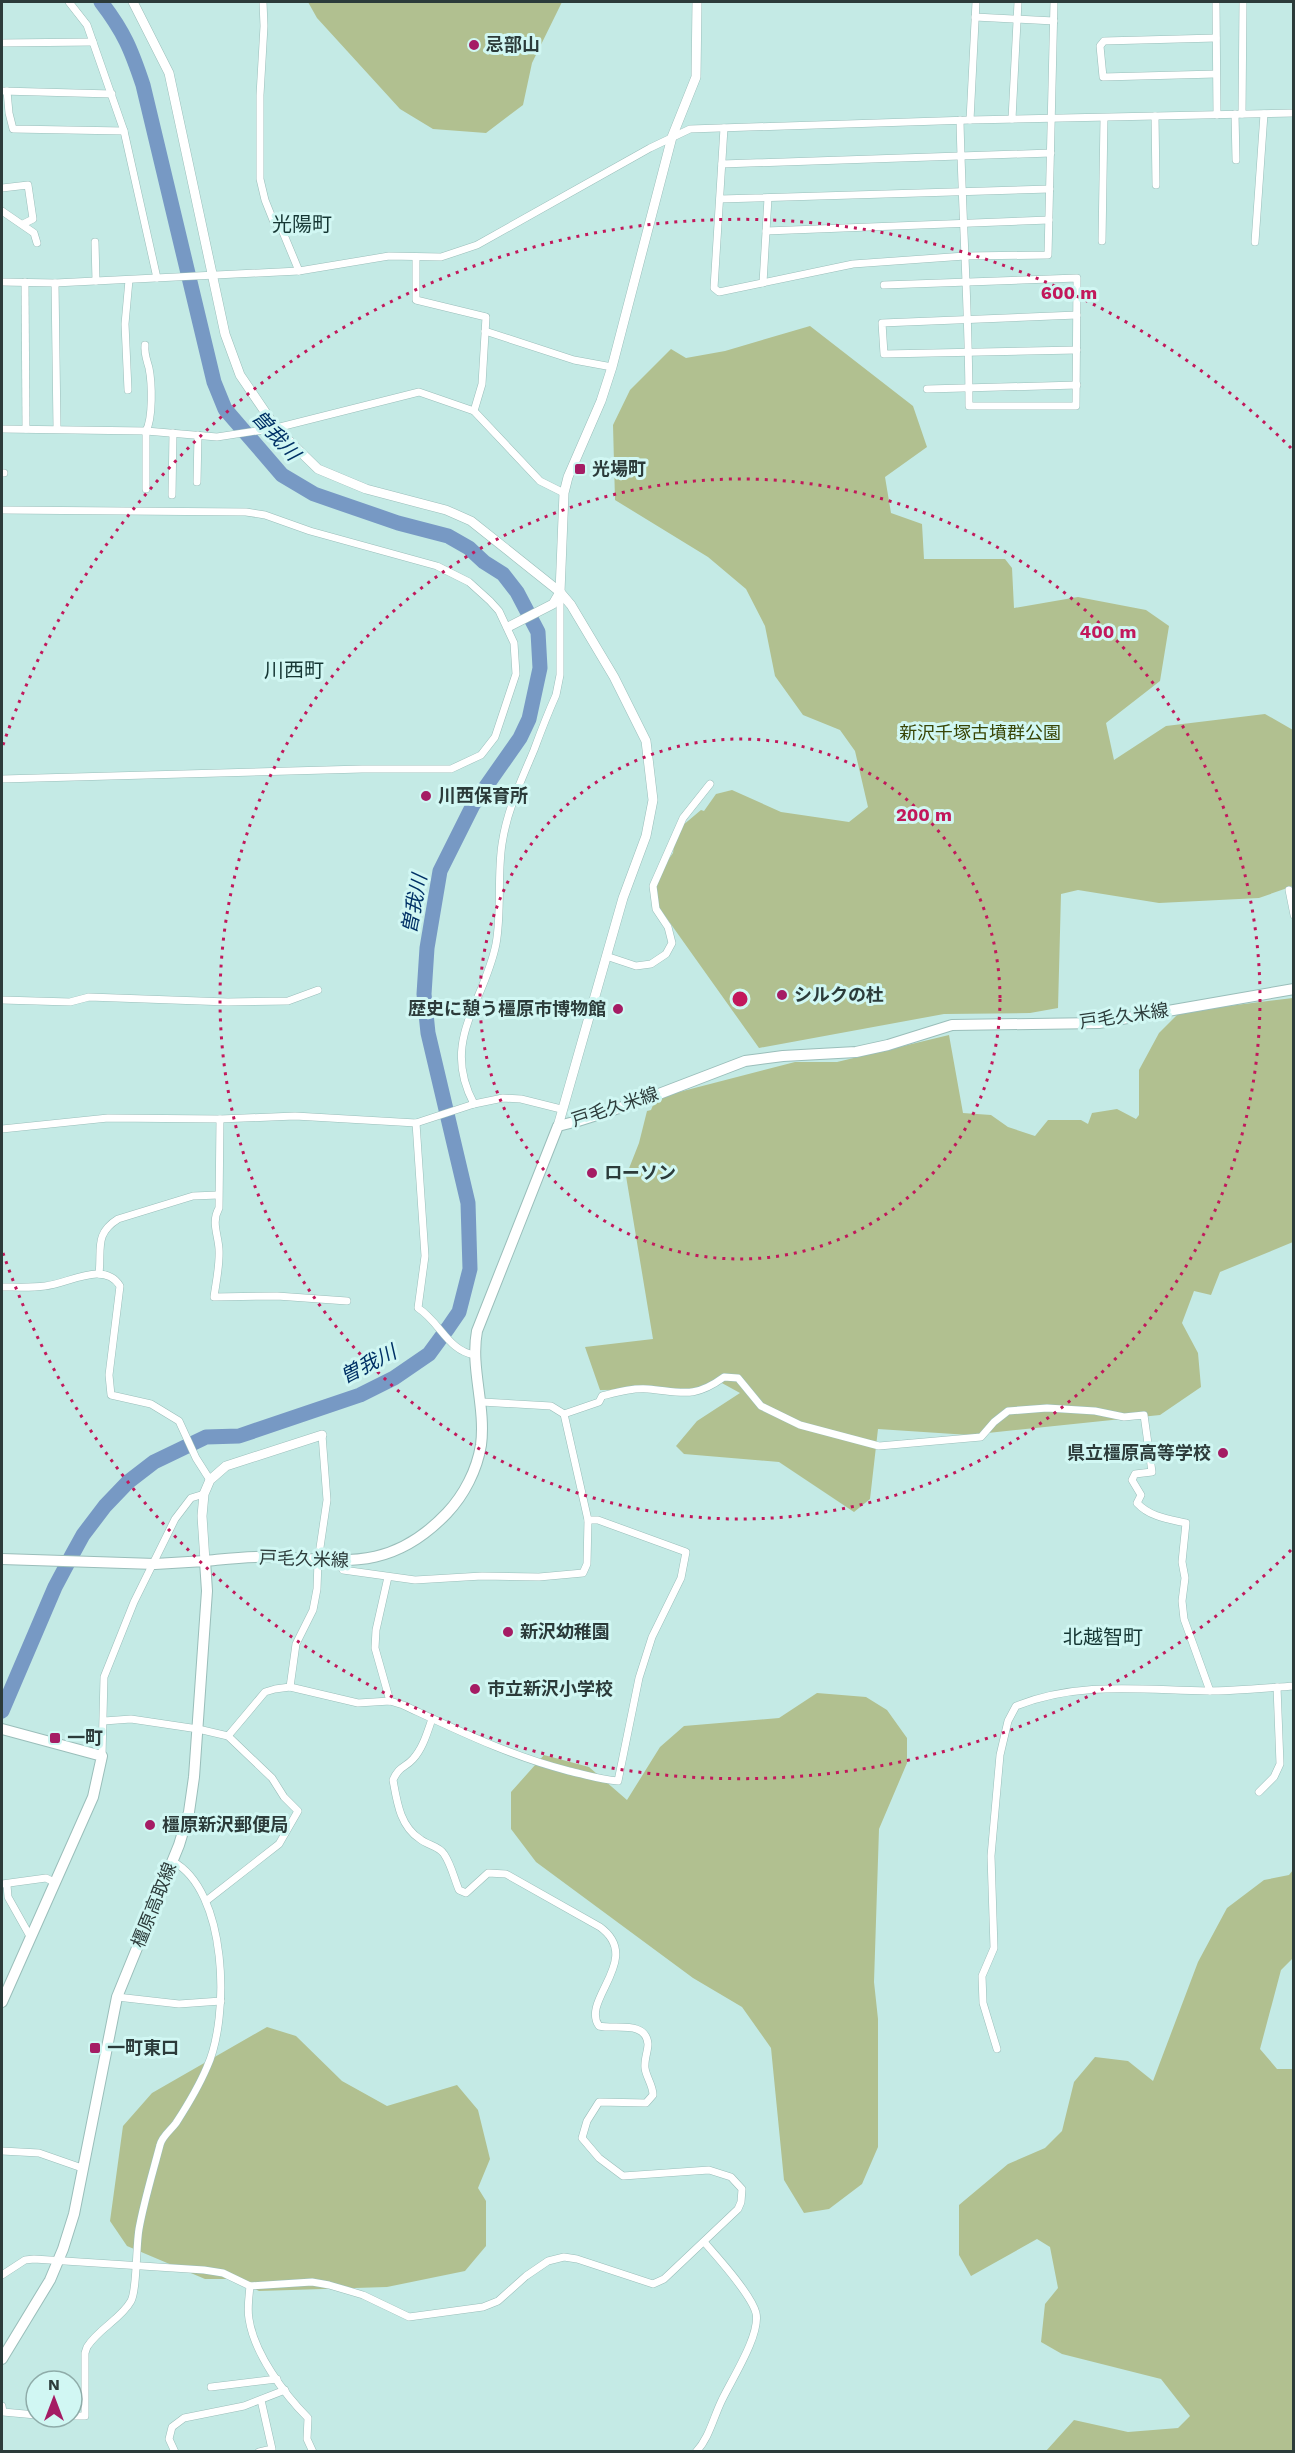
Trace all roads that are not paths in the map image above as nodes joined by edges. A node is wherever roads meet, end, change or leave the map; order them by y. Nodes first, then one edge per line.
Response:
1 (69, 2) edge
2 (133, 2) edge
3 (263, 2) edge
4 (697, 2) edge
5 (976, 2) edge
6 (1018, 2) edge
7 (1054, 2) edge
8 (1216, 2) edge
9 (1243, 2) edge
10 (975, 17) junction
11 (1017, 19) junction
12 (1054, 21) junction
13 (1216, 38) junction
14 (93, 42) junction
15 (2, 43) edge
16 (1216, 74) junction
17 (4, 91) edge
18 (112, 94) junction
19 (5, 113) edge
20 (1293, 113) edge
21 (1239, 114) junction
22 (1264, 114) junction
23 (1217, 115) junction
24 (1155, 116) junction
25 (1052, 118) junction
26 (1104, 118) junction
27 (1012, 119) junction
28 (960, 120) junction
29 (970, 120) junction
30 (724, 128) junction
31 (124, 131) junction
32 (672, 137) junction
33 (1051, 153) junction
34 (961, 156) junction
35 (1236, 160) dead end
36 (722, 164) junction
37 (1156, 185) dead end
38 (2, 188) edge
39 (1050, 189) junction
40 (963, 191) junction
41 (768, 198) junction
42 (720, 199) junction
43 (2, 211) edge
44 (1049, 220) junction
45 (23, 224) junction
46 (963, 224) junction
47 (766, 231) junction
48 (1102, 241) dead end
49 (95, 242) dead end
50 (1255, 242) dead end
51 (37, 243) dead end
52 (965, 256) junction
53 (416, 257) junction
54 (299, 271) junction
55 (209, 275) junction
56 (159, 278) junction
57 (129, 280) junction
58 (96, 281) junction
59 (2, 282) edge
60 (26, 282) junction
61 (966, 282) junction
62 (55, 283) junction
63 (763, 283) junction
64 (884, 285) dead end
65 (1077, 315) junction
66 (968, 319) junction
67 (485, 331) junction
68 (145, 345) dead end
69 (1077, 350) junction
70 (969, 352) junction
71 (612, 367) junction
72 (1077, 385) junction
73 (969, 387) junction
74 (927, 389) dead end
75 (128, 390) dead end
76 (474, 411) junction
77 (57, 428) junction
78 (2, 429) edge
79 (26, 429) junction
80 (272, 429) junction
81 (146, 431) junction
82 (172, 433) junction
83 (198, 435) junction
84 (197, 482) dead end
85 (146, 489) dead end
86 (564, 493) junction
87 (172, 495) dead end
88 (2, 510) edge
89 (560, 592) junction
90 (511, 626) junction
91 (2, 779) edge
92 (710, 784) dead end
93 (1289, 890) dead end
94 (1293, 915) edge
95 (606, 956) junction
96 (1293, 989) edge
97 (318, 990) dead end
98 (2, 1000) edge
99 (472, 1105) junction
100 (561, 1109) junction
101 (220, 1119) junction
102 (416, 1123) junction
103 (558, 1125) junction
104 (2, 1128) edge
105 (218, 1195) junction
106 (99, 1274) junction
107 (2, 1287) edge
108 (347, 1301) dead end
109 (475, 1355) junction
110 (482, 1402) junction
111 (564, 1414) junction
112 (322, 1435) joint
113 (210, 1480) junction
114 (204, 1494) junction
115 (588, 1520) junction
116 (2, 1559) edge
117 (205, 1561) junction
118 (318, 1561) junction
119 (339, 1561) junction
120 (155, 1564) junction
121 (388, 1577) junction
122 (1293, 1686) edge
123 (290, 1687) junction
124 (1277, 1687) junction
125 (1210, 1691) junction
126 (390, 1701) junction
127 (432, 1719) junction
128 (104, 1721) junction
129 (2, 1729) edge
130 (198, 1729) junction
131 (228, 1736) junction
132 (102, 1756) junction
133 (1258, 1792) dead end
134 (172, 1861) junction
135 (54, 1881) junction
136 (3, 1884) edge
137 (206, 1901) junction
138 (30, 1938) junction
139 (117, 1997) junction
140 (221, 2001) junction
141 (2, 2002) edge
142 (997, 2049) dead end
143 (2, 2151) edge
144 (82, 2168) junction
145 (705, 2242) junction
146 (58, 2262) junction
147 (135, 2267) junction
148 (2, 2275) edge
149 (250, 2286) junction
150 (2, 2359) edge
151 (277, 2379) junction
152 (212, 2387) dead end
153 (285, 2390) junction
154 (261, 2400) junction
155 (2, 2411) edge
156 (24, 2414) edge
157 (84, 2416) edge
158 (175, 2451) edge
159 (259, 2451) edge
160 (313, 2451) edge
161 (696, 2451) edge

1 - 14 street
2 - 55 street
3 - 54 street
4 - 32 street
5 - 10 street
6 - 11 street
7 - 12 street
8 - 13 street
9 - 21 street
10 - 11 street
10 - 29 street
11 - 12 street
11 - 27 street
12 - 25 street
13 - 16 street
13 - 16 street
14 - 15 street
14 - 18 street
16 - 23 street
17 - 18 street
17 - 19 street
18 - 31 street
19 - 31 street
20 - 22 street
21 - 22 street
21 - 23 street
21 - 35 street
22 - 50 street
23 - 24 street
24 - 26 street
24 - 37 street
25 - 26 street
25 - 27 street
25 - 33 street
26 - 48 street
27 - 29 street
28 - 29 street
28 - 30 street
28 - 34 street
30 - 32 street
30 - 36 street
31 - 56 street
32 - 53 street
32 - 71 street
33 - 34 street
33 - 39 street
34 - 36 street
34 - 40 street
36 - 42 street
38 - 45 street
39 - 40 street
39 - 44 street
40 - 41 street
40 - 46 street
41 - 42 street
41 - 47 street
42 - 63 street
43 - 45 street
44 - 46 street
44 - 52 street
45 - 51 street
46 - 47 street
46 - 52 street
47 - 63 street
49 - 58 street
52 - 61 street
52 - 63 street
53 - 54 street
53 - 67 street
54 - 55 street
55 - 56 street
55 - 80 street
56 - 57 street
57 - 58 street
57 - 75 street
58 - 62 street
59 - 60 street
60 - 62 street
60 - 79 street
61 - 64 street
61 - 65 street
61 - 66 street
62 - 77 street
65 - 66 street
65 - 69 street
66 - 70 street
66 - 70 street
67 - 71 street
67 - 76 street
68 - 81 street
69 - 70 street
69 - 72 street
70 - 73 street
71 - 86 street
72 - 73 street
72 - 73 street
73 - 74 street
76 - 80 street
76 - 86 street
77 - 79 street
77 - 81 street
78 - 79 street
80 - 83 street
80 - 89 street
81 - 82 street
81 - 85 street
82 - 83 street
82 - 87 street
83 - 84 street
86 - 89 street
88 - 90 street
89 - 90 street
89 - 95 street
89 - 99 street
90 - 91 street
92 - 95 street
93 - 94 street
95 - 100 street
96 - 103 main road, 戸毛久米線
97 - 98 street
99 - 100 street
99 - 102 street
100 - 103 street
101 - 102 street
101 - 104 street
101 - 105 street
102 - 109 street
103 - 109 main road, 戸毛久米線
105 - 106 street
105 - 108 street
106 - 107 street
106 - 113 street
109 - 110 main road, 戸毛久米線
110 - 111 street
110 - 119 main road, 戸毛久米線
111 - 115 street
111 - 125 street
112 - 113 street
112 - 118 street
113 - 114 street
114 - 117 street
114 - 120 street
115 - 121 street
115 - 127 street
116 - 120 main road
117 - 118 main road, 戸毛久米線
117 - 120 main road
117 - 130 main road, 橿原高取線
118 - 119 main road, 戸毛久米線
118 - 123 street
119 - 121 street
120 - 128 street
121 - 126 street
122 - 124 street
123 - 126 street
123 - 131 street
124 - 125 street
124 - 133 street
125 - 142 street
126 - 127 street
127 - 145 street
128 - 130 street
128 - 132 street
129 - 132 main road
130 - 131 street
130 - 134 main road, 橿原高取線
131 - 137 street
132 - 135 main road
134 - 137 street
134 - 139 main road, 橿原高取線
135 - 136 street
135 - 138 main road
136 - 138 street
137 - 140 street
138 - 141 main road
139 - 140 street
139 - 144 main road, 橿原高取線
140 - 147 street
143 - 144 street
144 - 146 main road, 橿原高取線
145 - 149 street
145 - 161 street
146 - 147 street
146 - 148 street
146 - 150 main road, 橿原高取線
147 - 149 street
147 - 157 street
149 - 151 street
151 - 152 street
151 - 153 street
153 - 154 street
153 - 160 street
154 - 158 street
154 - 159 street
155 - 156 street

